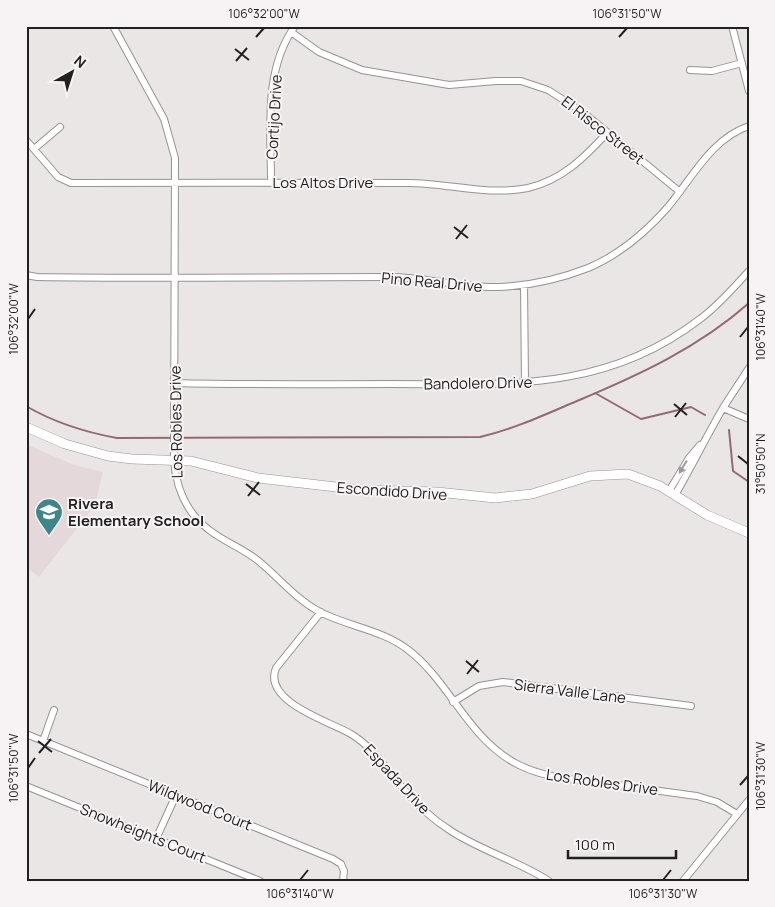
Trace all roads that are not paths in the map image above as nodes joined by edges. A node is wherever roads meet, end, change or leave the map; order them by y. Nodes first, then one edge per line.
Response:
1 (113, 26) edge
2 (732, 26) edge
3 (293, 29) edge
4 (742, 63) junction
5 (690, 70) dead end
6 (749, 91) edge
7 (749, 126) edge
8 (60, 127) dead end
9 (606, 132) junction
10 (26, 140) edge
11 (34, 149) junction
12 (272, 182) junction
13 (175, 183) junction
14 (680, 192) junction
15 (748, 270) edge
16 (26, 275) edge
17 (175, 279) junction
18 (524, 285) junction
19 (749, 368) edge
20 (175, 383) junction
21 (525, 383) junction
22 (723, 408) junction
23 (749, 419) edge
24 (26, 427) edge
25 (174, 460) junction
26 (672, 493) junction
27 (749, 534) edge
28 (321, 612) junction
29 (453, 702) junction
30 (691, 706) dead end
31 (54, 710) dead end
32 (26, 734) edge
33 (43, 741) junction
34 (26, 786) edge
35 (176, 795) junction
36 (749, 800) edge
37 (737, 814) junction
38 (156, 839) junction
39 (260, 881) edge
40 (343, 881) edge
41 (549, 881) edge
42 (683, 881) edge

1 - 13 street, Los Robles Drive
2 - 4 street
3 - 9 street, El Risco Street
3 - 12 street, Cortijo Drive
4 - 5 street
4 - 6 street
7 - 14 street, Pino Real Drive
8 - 11 street
9 - 12 street, Los Altos Drive
9 - 14 street, El Risco Street
10 - 11 street, Los Altos Drive
11 - 13 street, Los Altos Drive
12 - 13 street, Los Altos Drive
13 - 17 street, Los Robles Drive
14 - 18 street, Pino Real Drive
15 - 21 street, Bandolero Drive
16 - 17 street, Pino Real Drive
17 - 18 street, Pino Real Drive
17 - 20 street, Los Robles Drive
18 - 21 street
19 - 22 street
20 - 21 street, Bandolero Drive
20 - 25 street, Los Robles Drive
22 - 23 street
22 - 26 street
24 - 25 street, Escondido Drive
25 - 26 street, Escondido Drive
25 - 28 street, Los Robles Drive
26 - 27 street, Escondido Drive
28 - 29 street, Los Robles Drive
28 - 41 street, Espada Drive
29 - 30 street, Sierra Valle Lane
29 - 37 street, Los Robles Drive
31 - 33 street
32 - 33 street, Wildwood Court
33 - 35 street, Wildwood Court
34 - 38 street, Snowheights Court
35 - 38 street
35 - 40 street, Wildwood Court
36 - 37 street
37 - 42 street
38 - 39 street, Snowheights Court

